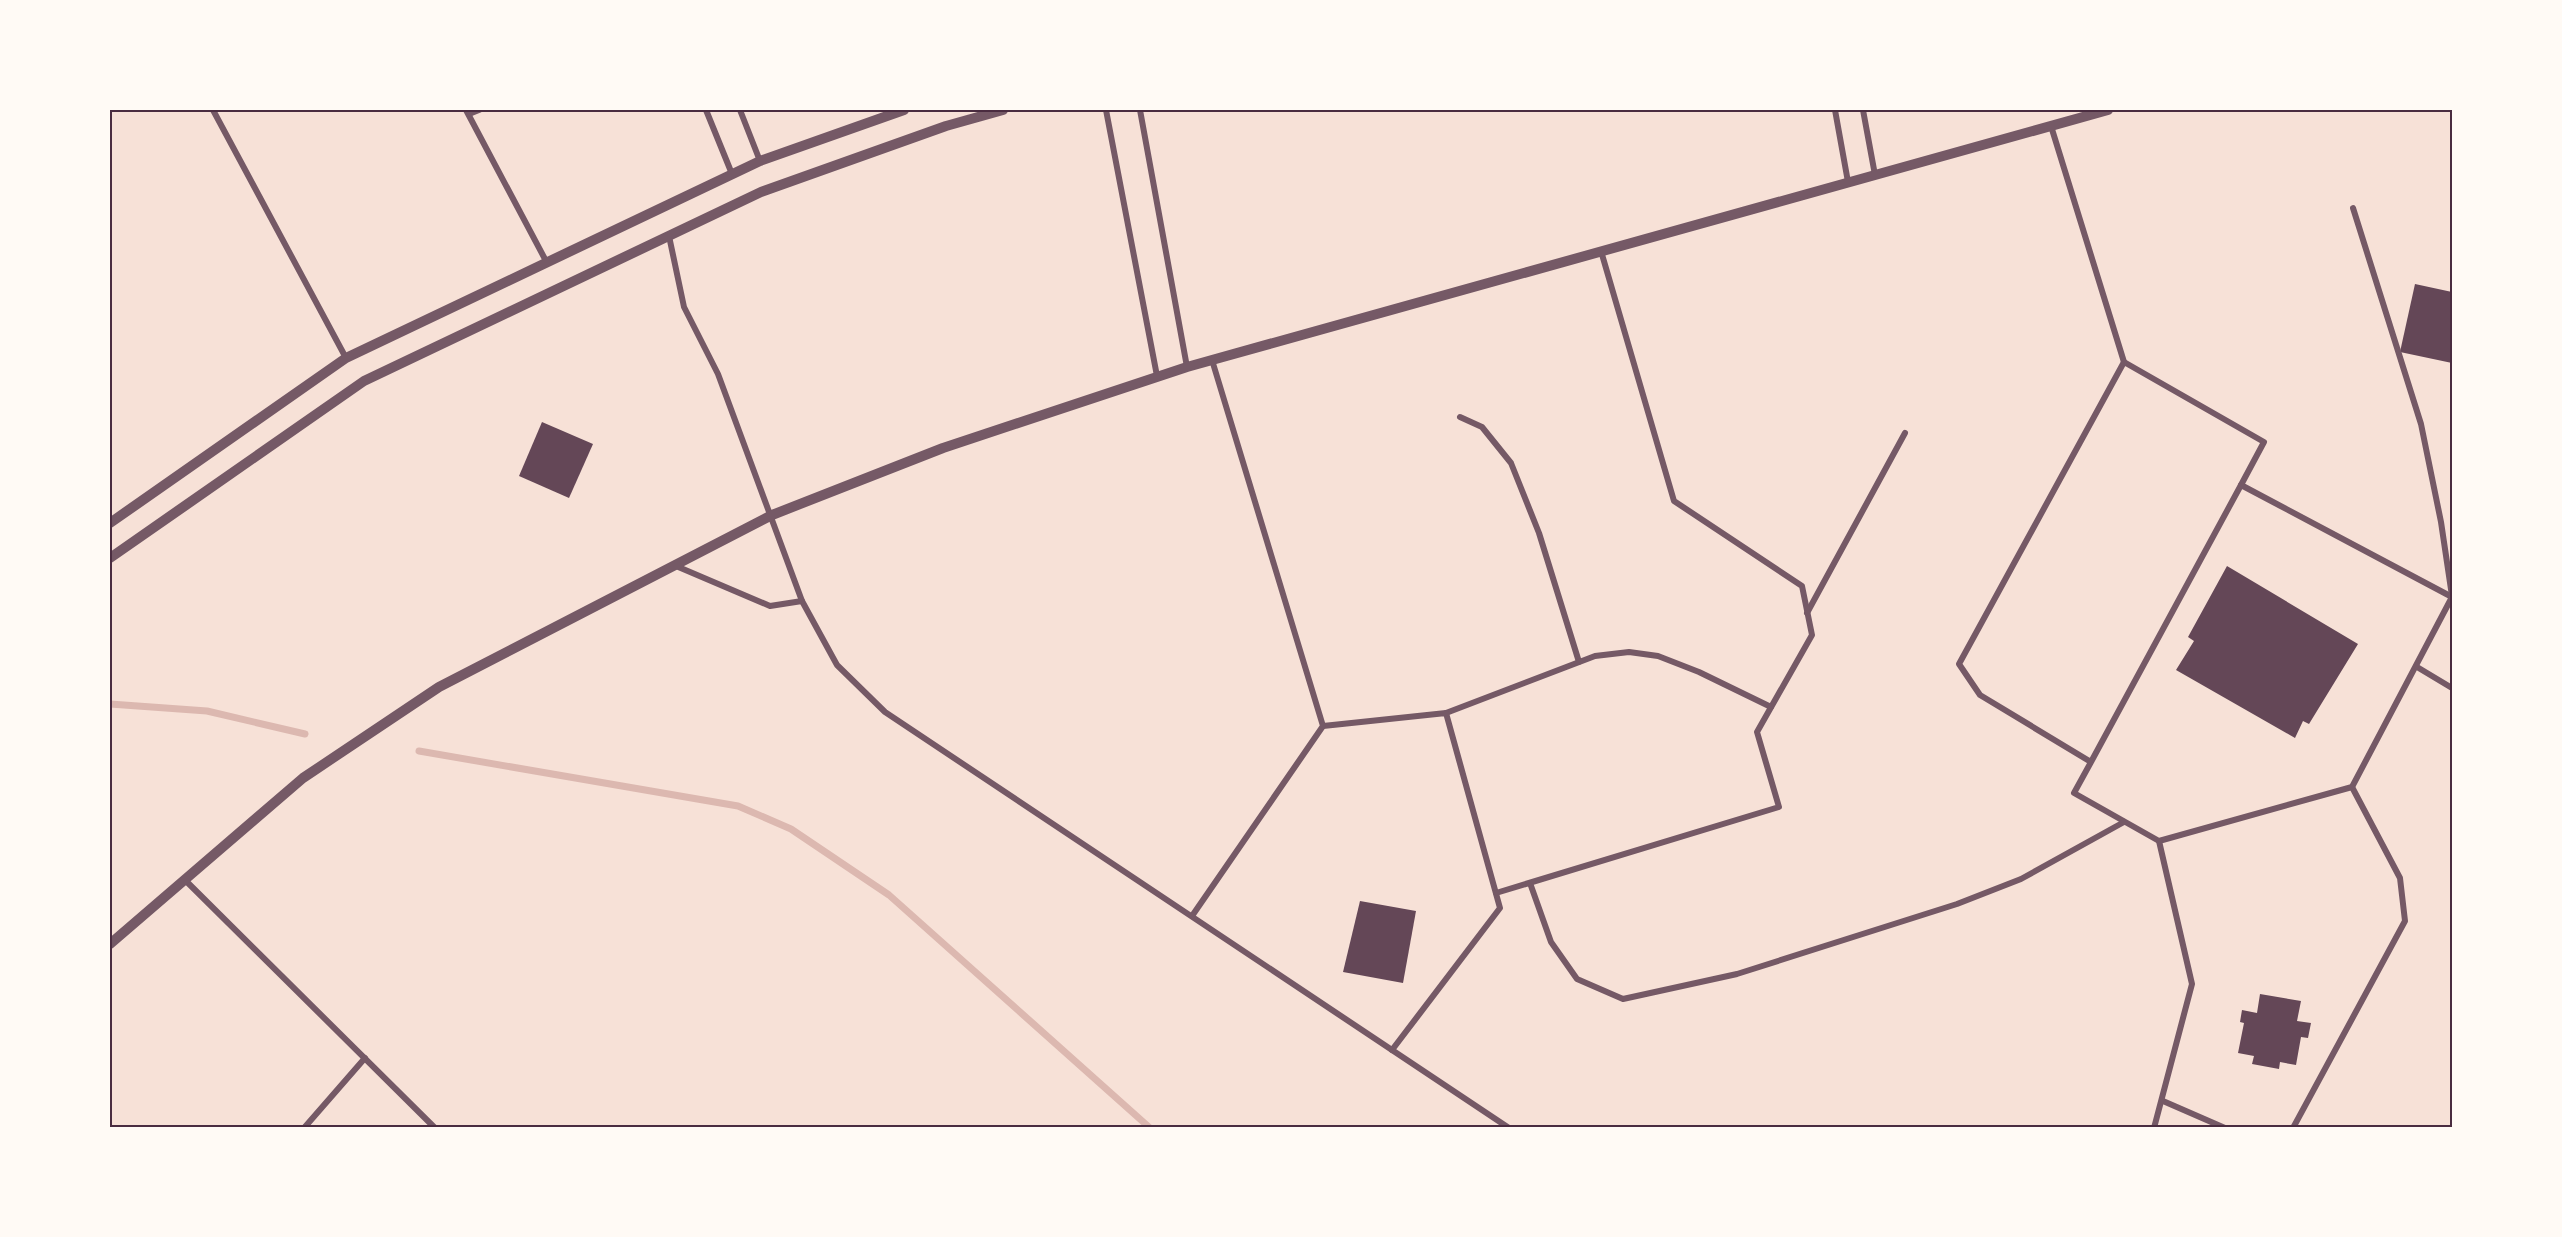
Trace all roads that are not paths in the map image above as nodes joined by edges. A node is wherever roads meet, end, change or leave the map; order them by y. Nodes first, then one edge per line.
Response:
1 (213, 110) edge
2 (479, 110) edge
3 (706, 110) edge
4 (740, 110) edge
5 (904, 110) edge
6 (1003, 110) edge
7 (1106, 110) edge
8 (1140, 110) edge
9 (1835, 110) edge
10 (1863, 110) edge
11 (2108, 110) edge
12 (467, 112) edge
13 (2051, 126) junction
14 (760, 161) junction
15 (732, 174) junction
16 (1875, 175) junction
17 (1848, 182) junction
18 (2353, 208) dead end
19 (669, 236) junction
20 (1601, 251) junction
21 (546, 261) junction
22 (346, 358) junction
23 (1212, 360) junction
24 (2124, 362) junction
25 (1187, 367) junction
26 (1157, 376) junction
27 (1461, 417) dead end
28 (1905, 433) dead end
29 (2241, 485) junction
30 (772, 515) junction
31 (110, 523) edge
32 (110, 558) edge
33 (675, 565) junction
34 (2452, 597) edge
35 (802, 601) junction
36 (1807, 613) junction
37 (1579, 662) junction
38 (2417, 667) junction
39 (2452, 688) edge
40 (1771, 707) junction
41 (1446, 713) junction
42 (1323, 726) junction
43 (2091, 762) junction
44 (2352, 788) junction
45 (2124, 822) junction
46 (2158, 841) junction
47 (184, 879) junction
48 (1530, 883) junction
49 (1496, 893) junction
50 (1192, 916) junction
51 (110, 944) edge
52 (1392, 1050) junction
53 (365, 1058) junction
54 (2163, 1101) junction
55 (1506, 1127) edge
56 (304, 1128) edge
57 (435, 1128) edge
58 (2154, 1128) edge
59 (2225, 1128) edge
60 (2293, 1128) edge

1 - 22 street
2 - 12 street
3 - 15 street
4 - 14 street
5 - 14 street
6 - 19 street
7 - 26 street
8 - 25 street
9 - 17 street
10 - 16 street
11 - 13 street
12 - 21 street
13 - 16 street
13 - 24 street
14 - 15 street
15 - 21 street
16 - 17 street
17 - 20 street
18 - 34 street
19 - 30 street
19 - 32 street
20 - 23 street
20 - 36 street
21 - 22 street
22 - 31 street
23 - 25 street
23 - 42 street
24 - 29 street
24 - 43 street
25 - 26 street
26 - 30 street
27 - 37 street
28 - 36 street
29 - 34 street
29 - 43 street
30 - 33 street
30 - 35 street
33 - 35 street
33 - 47 street
34 - 38 street
35 - 50 street
36 - 40 street
37 - 40 street
37 - 41 street
38 - 39 street
38 - 44 street
40 - 48 street
41 - 42 street
41 - 49 street
42 - 50 street
43 - 45 street
44 - 46 street
44 - 60 street
45 - 46 street
45 - 48 street
46 - 54 street
47 - 51 street
47 - 53 street
48 - 49 street
49 - 52 street
50 - 52 street
52 - 55 street
53 - 56 street
53 - 57 street
54 - 58 street
54 - 59 street

